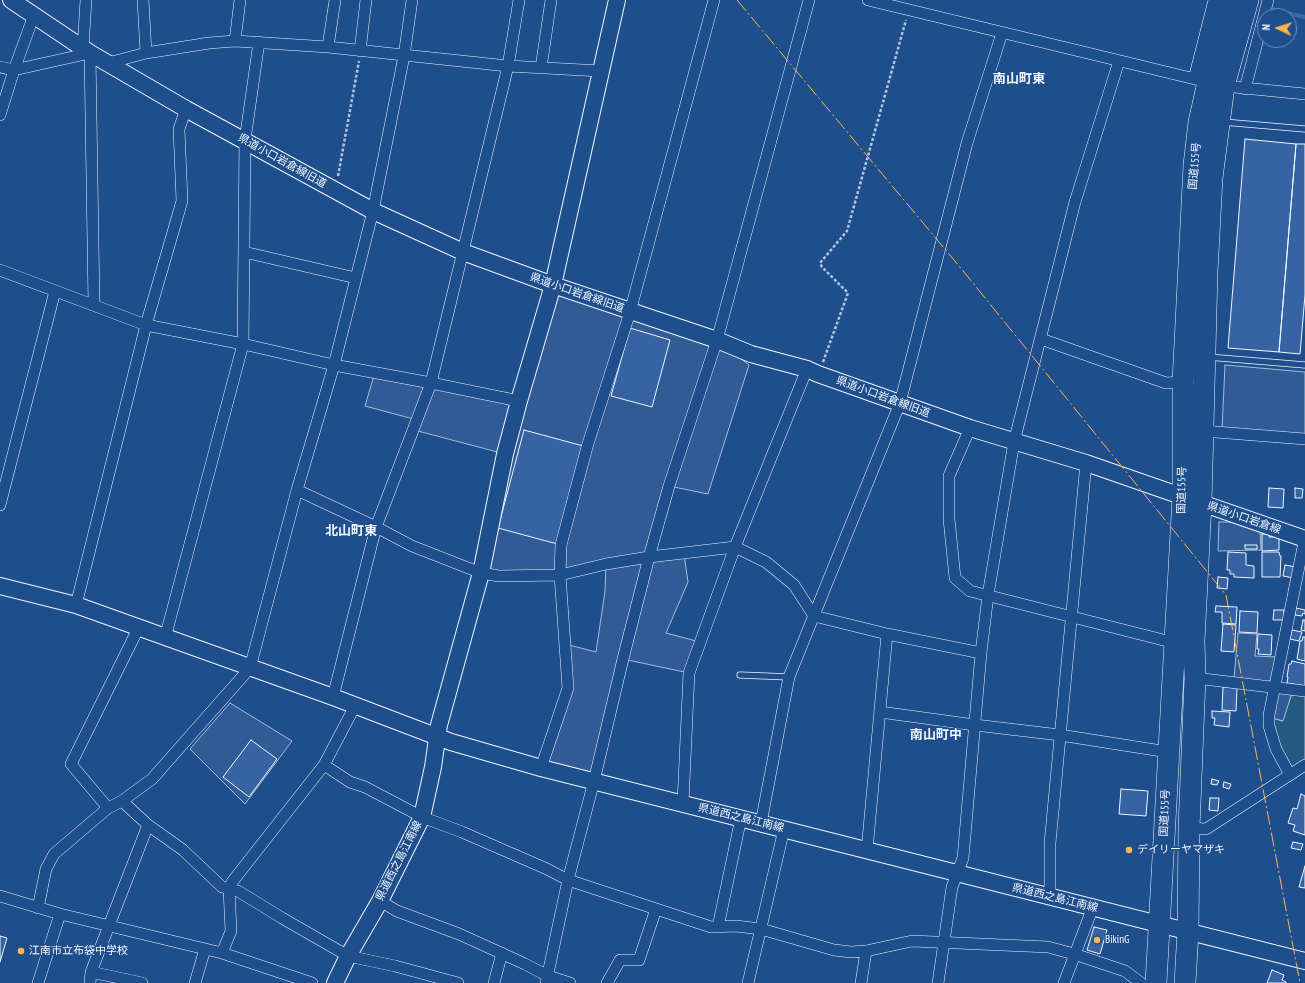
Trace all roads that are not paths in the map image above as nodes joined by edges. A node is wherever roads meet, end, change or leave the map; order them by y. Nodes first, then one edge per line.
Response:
1 (11, 0) edge
2 (86, 0) edge
3 (142, 0) edge
4 (240, 0) edge
5 (335, 0) edge
6 (366, 0) edge
7 (412, 0) edge
8 (519, 0) edge
9 (551, 0) edge
10 (617, 0) edge
11 (714, 0) edge
12 (809, 0) edge
13 (868, 0) edge
14 (1268, 0) edge
15 (1232, 7) edge
16 (34, 15) junction
17 (1002, 33) junction
18 (235, 41) junction
19 (259, 42) junction
20 (328, 47) junction
21 (87, 50) junction
22 (360, 51) junction
23 (146, 53) junction
24 (404, 56) junction
25 (1119, 61) junction
26 (108, 63) junction
27 (508, 66) junction
28 (0, 67) edge
29 (541, 68) junction
30 (14, 70) junction
31 (601, 71) junction
32 (1218, 84) junction
33 (1305, 94) edge
34 (186, 109) junction
35 (0, 115) edge
36 (1219, 122) junction
37 (1305, 129) edge
38 (245, 140) junction
39 (373, 211) junction
40 (244, 252) junction
41 (463, 252) junction
42 (0, 270) edge
43 (356, 278) junction
44 (553, 285) junction
45 (55, 291) junction
46 (94, 305) junction
47 (630, 312) junction
48 (146, 325) junction
49 (1041, 339) junction
50 (717, 340) junction
51 (242, 344) junction
52 (1204, 357) junction
53 (334, 365) junction
54 (1305, 365) edge
55 (813, 372) junction
56 (1182, 382) junction
57 (431, 383) junction
58 (519, 402) junction
59 (900, 404) junction
60 (970, 428) junction
61 (1203, 431) junction
62 (1305, 439) edge
63 (1014, 442) junction
64 (1086, 463) junction
65 (297, 490) junction
66 (1192, 500) junction
67 (0, 505) edge
68 (376, 527) junction
69 (1305, 539) edge
70 (735, 547) junction
71 (649, 557) junction
72 (481, 573) junction
73 (560, 575) junction
74 (0, 586) edge
75 (988, 595) junction
76 (76, 605) junction
77 (814, 616) junction
78 (1072, 616) junction
79 (139, 627) junction
80 (887, 634) junction
81 (166, 638) junction
82 (1175, 643) junction
83 (981, 653) junction
84 (250, 668) junction
85 (740, 675) dead end
86 (789, 677) junction
87 (1195, 678) junction
88 (1275, 687) junction
89 (1305, 691) edge
90 (333, 697) junction
91 (355, 706) junction
92 (880, 712) junction
93 (975, 726) junction
94 (1060, 735) junction
95 (438, 738) junction
96 (1168, 752) junction
97 (324, 765) junction
98 (1305, 765) edge
99 (541, 768) junction
100 (1292, 773) junction
101 (1305, 777) edge
102 (594, 781) junction
103 (122, 801) junction
104 (683, 803) junction
105 (108, 808) junction
106 (422, 817) junction
107 (741, 818) junction
108 (761, 823) junction
109 (148, 825) junction
110 (1189, 828) junction
111 (784, 829) junction
112 (867, 850) junction
113 (957, 874) junction
114 (568, 880) junction
115 (229, 889) junction
116 (0, 896) edge
117 (1050, 897) junction
118 (380, 901) junction
119 (1093, 907) junction
120 (38, 908) junction
121 (656, 909) junction
122 (60, 914) junction
123 (1159, 924) junction
124 (109, 925) junction
125 (718, 927) junction
126 (761, 929) junction
127 (1188, 931) junction
128 (944, 943) junction
129 (205, 949) junction
130 (866, 951) junction
131 (222, 953) junction
132 (502, 954) junction
133 (1074, 954) junction
134 (348, 956) junction
135 (1305, 961) edge
136 (91, 977) edge
137 (547, 980) edge
138 (38, 983) edge
139 (142, 983) edge
140 (195, 983) edge
141 (312, 983) edge
142 (335, 983) edge
143 (458, 983) edge
144 (494, 983) edge
145 (570, 983) edge
146 (607, 983) edge
147 (748, 983) edge
148 (861, 983) edge
149 (938, 983) edge
150 (1064, 983) edge
151 (1141, 983) edge
152 (1156, 983) edge
153 (1185, 983) edge

1 - 16 street, 県道小口岩倉線旧道
2 - 21 street
3 - 23 street
4 - 18 street
5 - 20 street
6 - 22 street
7 - 24 street
8 - 27 street
9 - 29 street
10 - 31 street
11 - 47 street
12 - 50 street
13 - 17 street
14 - 32 street
15 - 32 highway, 国道155号
15 - 32 street
16 - 21 street, 県道小口岩倉線旧道
16 - 30 street
17 - 25 street
17 - 59 street
18 - 19 street
18 - 23 street
19 - 20 street
19 - 38 street
20 - 22 street
21 - 26 street, 県道小口岩倉線旧道
21 - 30 street
21 - 46 street
22 - 24 street
23 - 26 street
24 - 27 street
24 - 39 street
25 - 32 street
25 - 49 street
26 - 34 street, 県道小口岩倉線旧道
27 - 29 street
27 - 41 street
28 - 30 street
29 - 31 street
30 - 35 street
31 - 44 street
32 - 33 street
32 - 36 highway, 国道155号
32 - 56 highway, 国道155号
34 - 38 street, 県道小口岩倉線旧道
34 - 48 street
36 - 37 lane
36 - 52 highway, 国道155号
38 - 39 street, 県道小口岩倉線旧道
38 - 40 street
39 - 41 street, 県道小口岩倉線旧道
39 - 43 street
40 - 43 street
40 - 51 street
41 - 44 street, 県道小口岩倉線旧道
41 - 57 street
42 - 45 street
43 - 53 street
44 - 47 street, 県道小口岩倉線旧道
44 - 58 street
45 - 46 street
45 - 67 street
46 - 48 street
47 - 50 street, 県道小口岩倉線旧道
47 - 73 street
48 - 51 street
48 - 76 street
49 - 56 street
49 - 63 street
50 - 55 street, 県道小口岩倉線旧道
50 - 71 street
51 - 53 street
51 - 81 street
52 - 54 lane
52 - 61 highway, 国道155号
53 - 57 street
53 - 65 street
55 - 59 street, 県道小口岩倉線旧道
55 - 70 street
56 - 66 highway, 国道155号
57 - 58 street
57 - 68 street
58 - 72 street
59 - 60 street, 県道小口岩倉線旧道
59 - 77 street
60 - 63 street, 県道小口岩倉線旧道
60 - 75 street
61 - 62 street
61 - 66 highway, 国道155号
63 - 64 street, 県道小口岩倉線旧道
63 - 75 street
64 - 66 street, 県道小口岩倉線旧道
64 - 78 street
65 - 68 street
65 - 84 street
66 - 69 street, 県道小口岩倉線
66 - 82 highway, 国道155号
66 - 87 highway, 国道155号
68 - 72 street
68 - 90 street
69 - 88 street
70 - 71 street
70 - 77 street
70 - 104 street
71 - 73 street
71 - 102 street
72 - 73 street
72 - 95 street
73 - 99 street
74 - 76 street
75 - 78 street
75 - 83 street
76 - 79 street
77 - 80 street
77 - 86 street
78 - 82 street
78 - 94 street
79 - 81 street
79 - 105 street
80 - 83 street
80 - 92 street
81 - 84 street
82 - 96 highway, 国道155号
83 - 93 street
84 - 90 street
84 - 103 street
85 - 86 lane
86 - 108 street
87 - 88 street
87 - 110 highway, 国道155号
88 - 89 street
88 - 100 street
90 - 91 street
91 - 95 street
91 - 97 street
92 - 93 street
92 - 112 street
93 - 94 street
93 - 113 street
94 - 96 street
94 - 117 street
95 - 99 street, 県道西之島江南線
95 - 106 street, 県道西之島江南線
96 - 123 highway, 国道155号
97 - 106 street
97 - 115 street
98 - 100 street
99 - 102 street, 県道西之島江南線
100 - 101 street
100 - 110 street
102 - 104 street, 県道西之島江南線
102 - 114 street
103 - 105 street
103 - 109 street
104 - 107 street, 県道西之島江南線
105 - 120 street
106 - 114 street
106 - 118 street, 県道西之島江南線
107 - 108 street, 県道西之島江南線
107 - 125 street
108 - 111 street, 県道西之島江南線
109 - 115 street
109 - 124 street
110 - 127 highway, 国道155号
111 - 112 street, 県道西之島江南線
111 - 126 street
112 - 113 street, 県道西之島江南線
113 - 117 street, 県道西之島江南線
113 - 128 street
114 - 121 street
114 - 137 street
115 - 131 street
115 - 134 street
116 - 120 street
117 - 119 street, 県道西之島江南線
118 - 132 street
118 - 134 street, 県道西之島江南線
119 - 123 street, 県道西之島江南線
119 - 133 street
120 - 122 street
121 - 125 street
121 - 146 street
122 - 124 street
122 - 138 street
123 - 127 street, 県道西之島江南線
123 - 152 highway, 国道155号
124 - 129 street
124 - 136 street
125 - 126 street
126 - 130 street
126 - 147 street
127 - 135 street, 県道西之島江南線
127 - 153 highway, 国道155号
128 - 130 street
128 - 133 street
128 - 149 street
129 - 131 street
129 - 140 street
130 - 148 street
131 - 141 street
132 - 137 street
132 - 144 street
133 - 150 street
133 - 151 street
134 - 142 street, 県道西之島江南線
134 - 143 street
136 - 139 street
137 - 145 street

